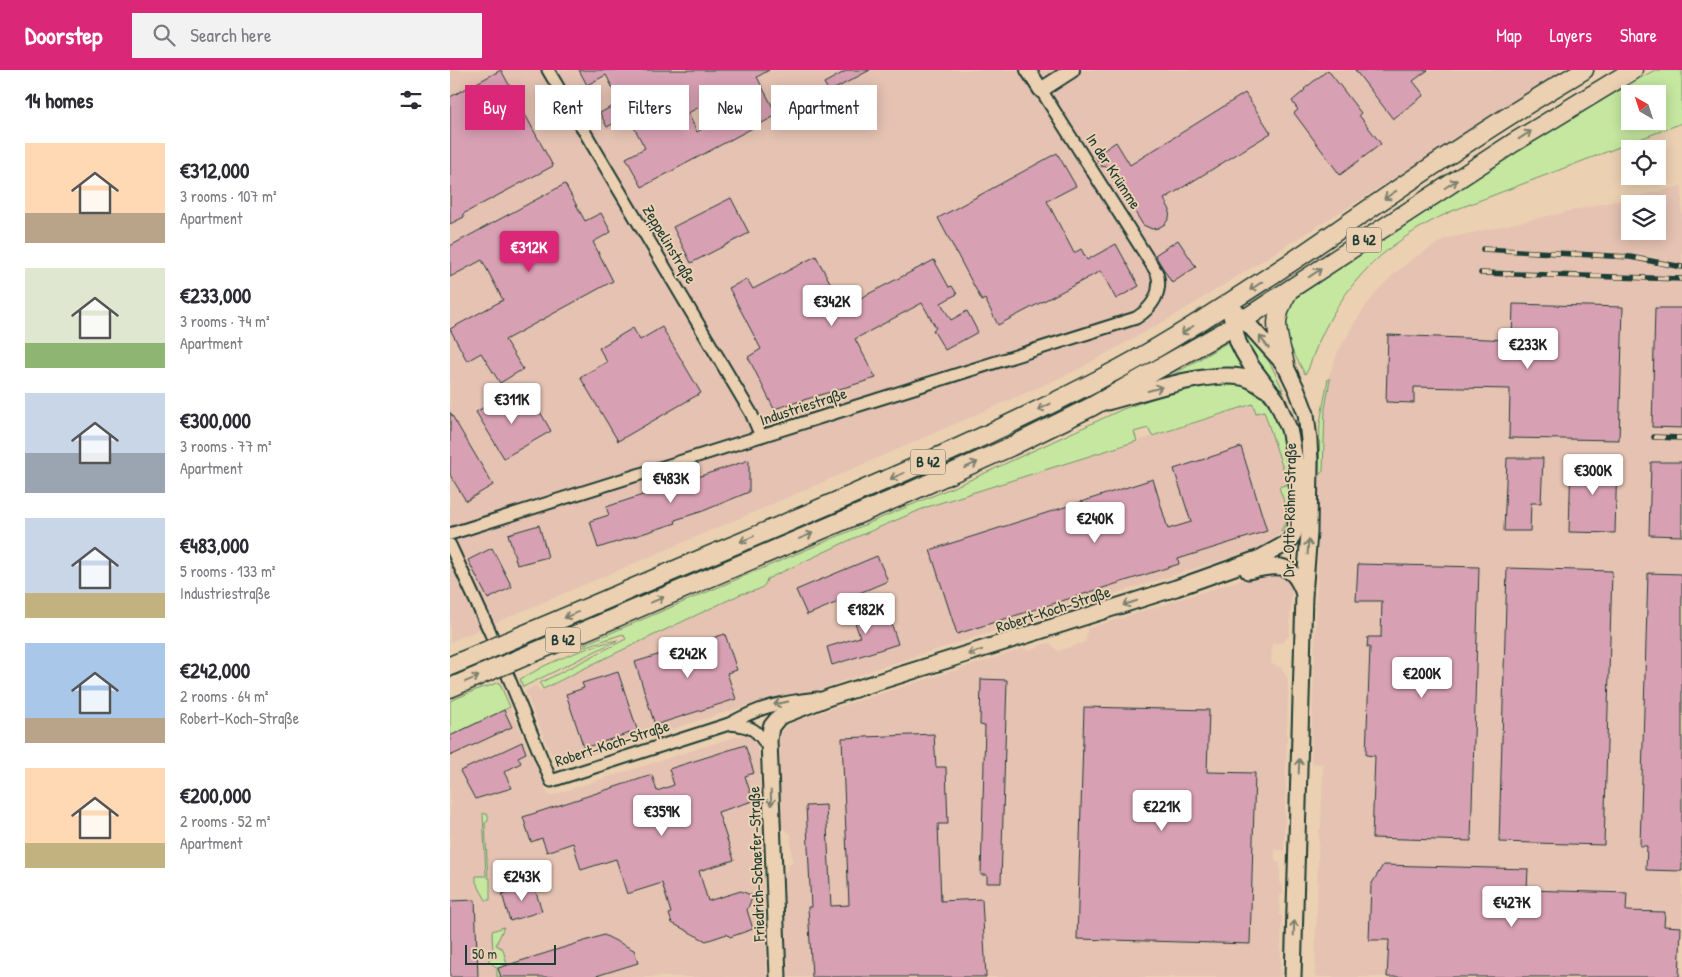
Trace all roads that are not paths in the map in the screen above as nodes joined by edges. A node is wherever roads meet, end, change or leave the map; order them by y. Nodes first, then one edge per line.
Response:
1 (548, 70) edge
2 (1028, 70) edge
3 (1072, 70) edge
4 (1584, 70) edge
5 (1633, 70) edge
6 (1041, 90) junction
7 (1288, 292) junction
8 (1157, 295) joint
9 (1228, 304) junction
10 (1239, 323) junction
11 (1285, 364) junction
12 (1276, 399) junction
13 (1091, 407) junction
14 (761, 436) junction
15 (450, 534) edge
16 (450, 545) edge
17 (1284, 546) joint
18 (1176, 588) junction
19 (1304, 595) junction
20 (450, 666) edge
21 (450, 688) edge
22 (830, 697) junction
23 (729, 724) junction
24 (769, 750) junction
25 (778, 977) edge
26 (1293, 977) edge

1 - 14 street, Zeppelinstraße
2 - 6 street, In der Krümme
3 - 6 street
4 -> 9 main road, B 42
7 -> 5 main road, B 42
6 - 8 street, In der Krümme
7 - 10 main road, B 42
7 - 11 main road
8 - 14 street, Industriestraße
9 - 10 main road, Dr.-Otto-Röhm-Straße
9 -> 20 main road, B 42, bridge
11 -> 10 main road, Dr.-Otto-Röhm-Straße
10 - 12 main road, Dr.-Otto-Röhm-Straße
10 - 13 main road, B 42
19 -> 11 main road, Dr.-Otto-Röhm-Straße
13 -> 12 main road
12 - 17 main road, Dr.-Otto-Röhm-Straße
21 -> 13 main road, B 42, bridge
14 - 15 street, Industriestraße
16 - 23 street, Robert-Koch-Straße
17 - 18 main road, Robert-Koch-Straße
18 - 19 main road
18 -> 22 main road, Robert-Koch-Straße
26 -> 19 main road, Dr.-Otto-Röhm-Straße
22 -> 23 street, Robert-Koch-Straße
22 - 24 main road, Robert-Koch-Straße
23 - 24 street, Robert-Koch-Straße
24 -> 25 main road, Friedrich-Schaefer-Straße

